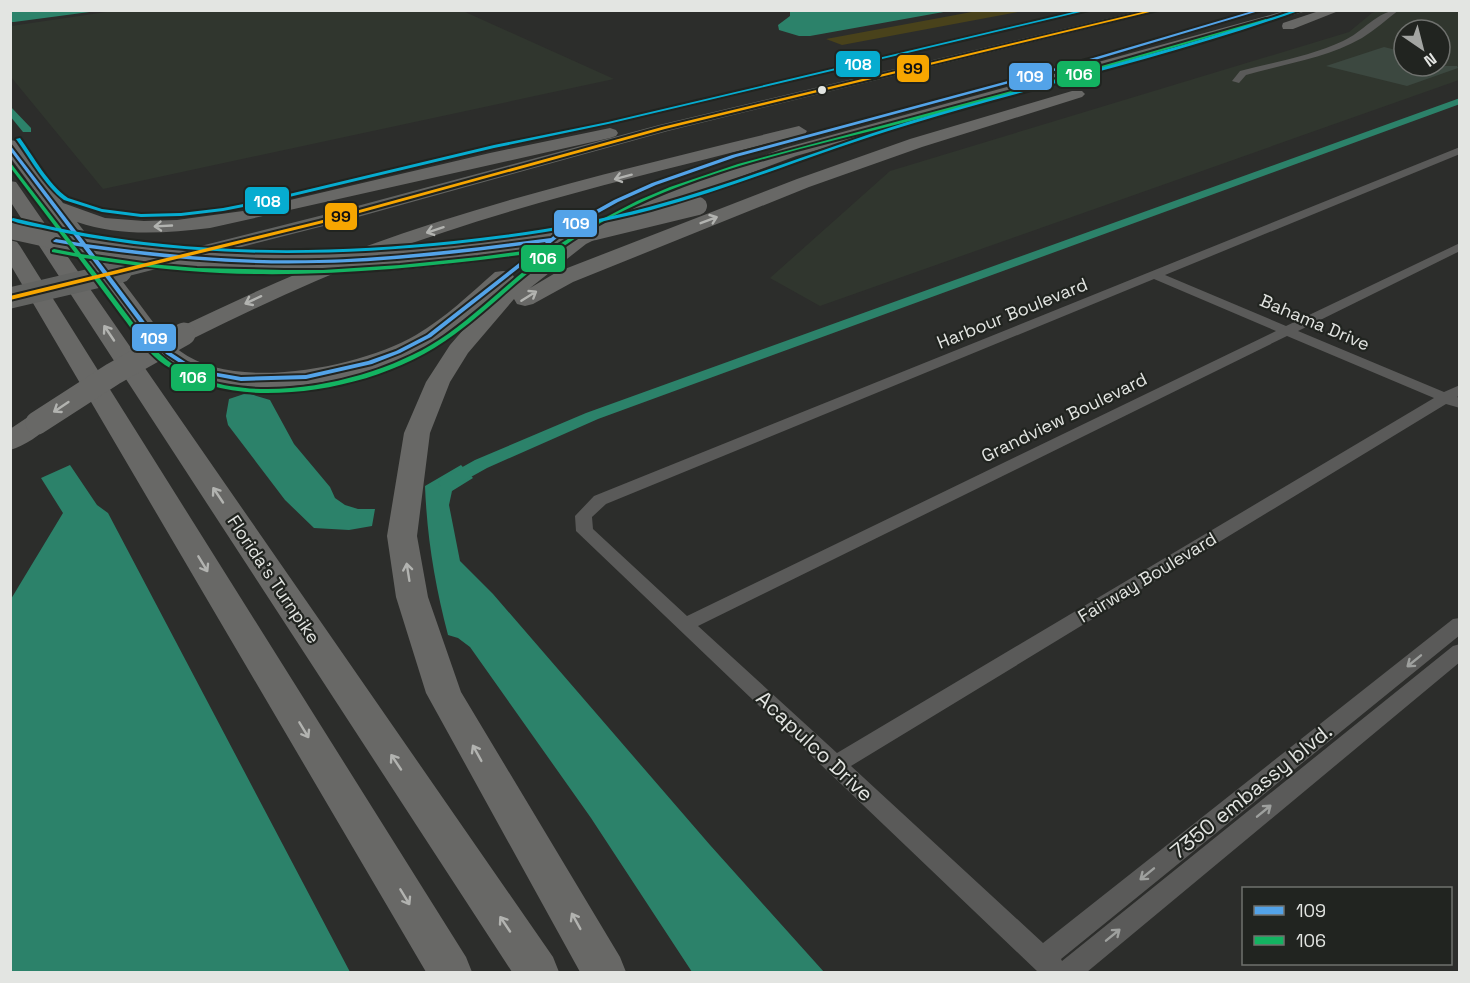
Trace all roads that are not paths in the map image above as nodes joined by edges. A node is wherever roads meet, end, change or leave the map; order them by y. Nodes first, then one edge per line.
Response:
1 (1136, 10) edge
2 (1160, 10) edge
3 (1263, 10) edge
4 (1304, 10) edge
5 (1335, 10) edge
6 (1396, 10) edge
7 (1188, 30) junction
8 (1230, 45) junction
9 (1063, 78) junction
10 (1236, 81) dead end
11 (610, 133) junction
12 (10, 145) edge
13 (1460, 150) edge
14 (837, 156) junction
15 (10, 186) edge
16 (56, 207) junction
17 (10, 230) edge
18 (10, 246) edge
19 (1460, 246) edge
20 (118, 267) junction
21 (1155, 275) junction
22 (10, 284) edge
23 (39, 293) junction
24 (10, 298) edge
25 (1288, 330) junction
26 (1455, 397) edge
27 (10, 442) edge
28 (412, 460) junction
29 (583, 516) joint
30 (686, 624) junction
31 (1460, 624) edge
32 (1460, 651) edge
33 (835, 765) junction
34 (1049, 965) edge
35 (450, 972) edge
36 (537, 972) edge
37 (604, 972) edge
38 (1068, 972) edge

1 - 11 main road
2 - 20 main road
3 - 7 highway
4 - 9 highway
5 - 8 highway
6 - 10 street
7 - 16 highway
7 -> 27 highway, bridge
8 - 14 highway
28 -> 8 highway
9 - 14 highway
9 - 28 highway
11 -> 16 highway
11 - 20 main road
12 - 16 highway
13 - 21 street, Harbour Boulevard
14 - 17 highway, bridge
36 -> 15 highway, Florida's Turnpike
18 - 23 highway
19 - 25 street, Grandview Boulevard
20 - 22 main road
20 - 24 main road, bridge
21 - 25 street, Bahama Drive
21 - 29 street, Harbour Boulevard
22 - 23 highway
23 -> 35 highway
25 - 26 street, Bahama Drive
25 - 30 street, Grandview Boulevard
26 - 33 street, Fairway Boulevard
37 -> 28 highway
29 - 30 street, Acapulco Drive
30 - 33 street, Acapulco Drive
31 -> 34 street, 7350 embassy blvd.
38 -> 32 street
33 - 34 street, Acapulco Drive

